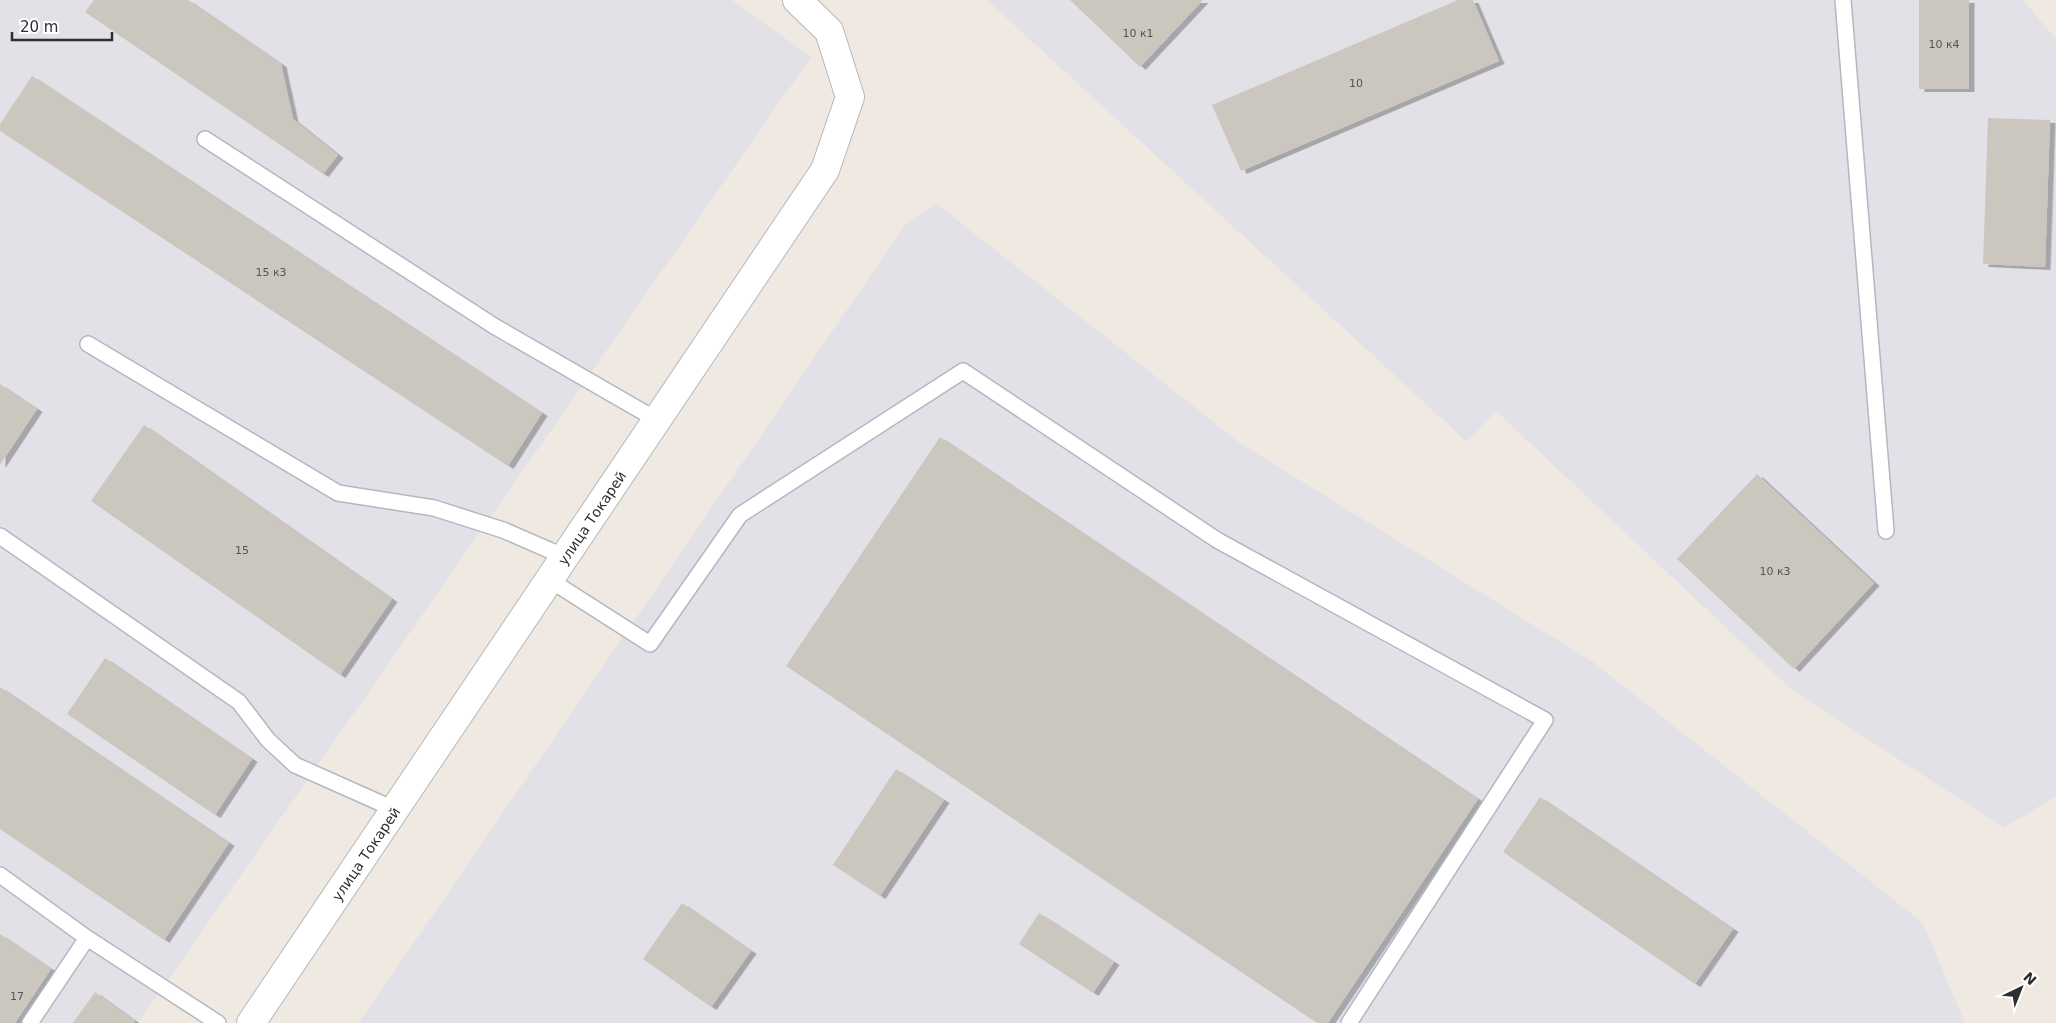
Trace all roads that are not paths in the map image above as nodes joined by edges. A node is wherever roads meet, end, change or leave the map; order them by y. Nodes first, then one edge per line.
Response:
1 (797, 0) edge
2 (1843, 0) edge
3 (205, 139) dead end
4 (88, 344) dead end
5 (657, 420) junction
6 (1886, 531) dead end
7 (0, 536) edge
8 (565, 557) junction
9 (550, 580) junction
10 (396, 810) junction
11 (0, 874) edge
12 (86, 938) junction
13 (30, 1023) edge
14 (218, 1023) edge
15 (252, 1023) edge
16 (1349, 1023) edge

1 - 5 street, улица Токарей
2 - 6 lane
3 - 5 lane
4 - 8 lane
5 - 8 street, улица Токарей
7 - 10 lane
8 - 9 street, улица Токарей
9 - 10 street, улица Токарей
9 - 16 lane
10 - 15 street, улица Токарей
11 - 12 lane
12 - 13 lane
12 - 14 lane

